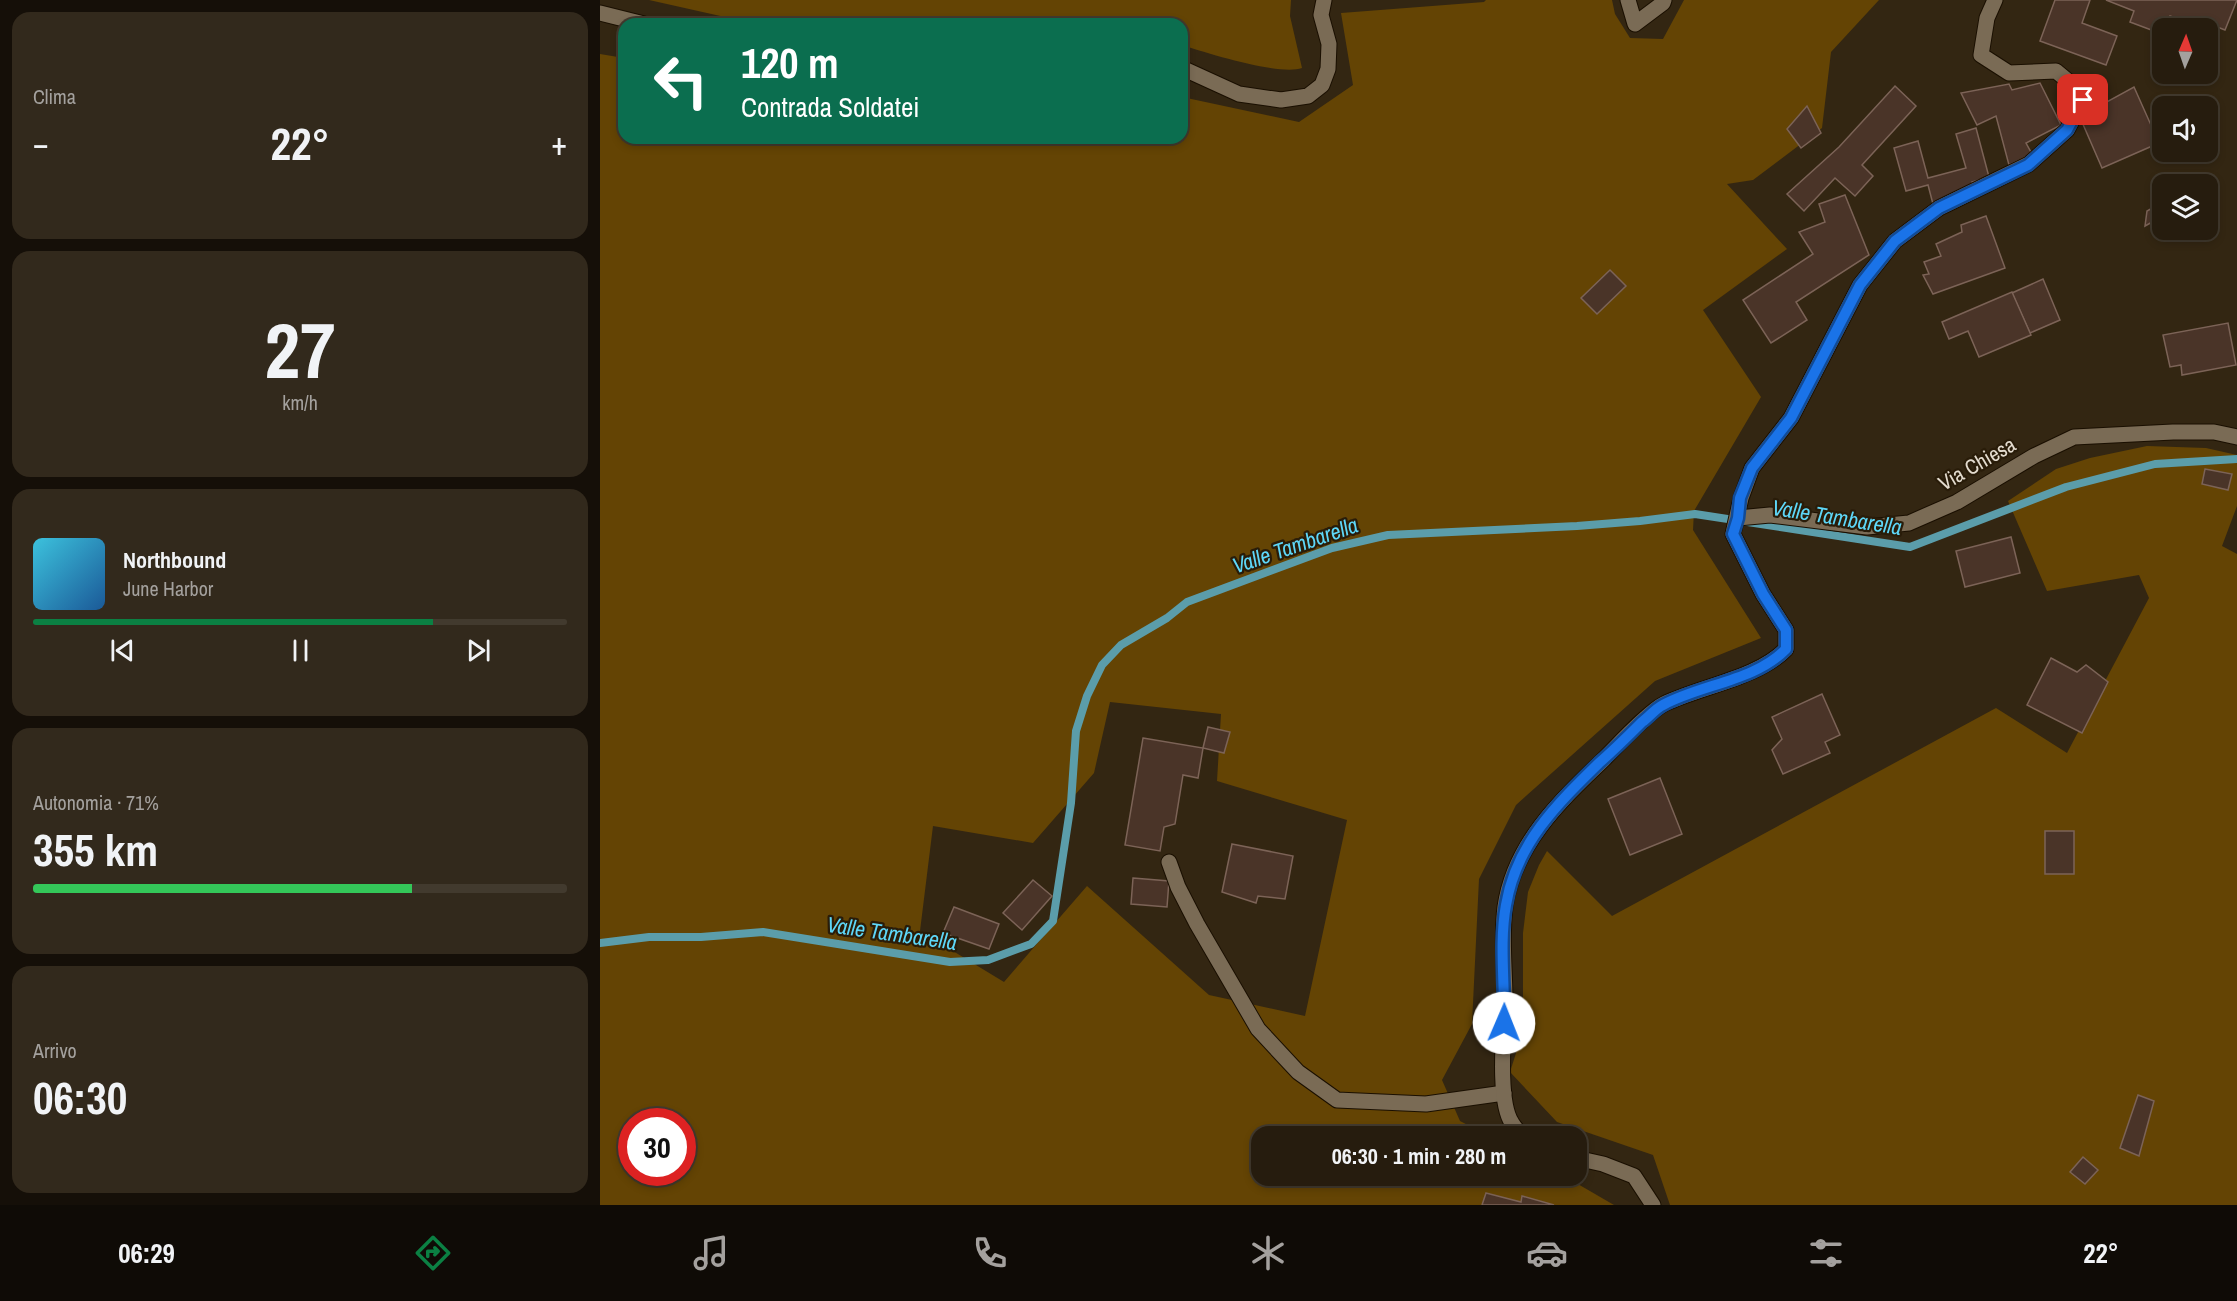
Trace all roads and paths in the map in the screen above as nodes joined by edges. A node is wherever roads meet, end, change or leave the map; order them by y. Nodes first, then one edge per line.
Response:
1 (1324, 0) edge
2 (1628, 0) edge
3 (1664, 0) edge
4 (1995, 0) edge
5 (600, 13) edge
6 (620, 18) edge
7 (1188, 71) edge
8 (2237, 437) edge
9 (1738, 518) junction
10 (1169, 862) dead end
11 (1504, 1093) junction
12 (1513, 1126) edge
13 (1587, 1160) edge
14 (1653, 1205) edge

1 - 7 street
2 - 3 street
4 - 9 street
5 - 6 street
8 - 9 street, Via Chiesa
9 - 11 street
10 - 11 street
11 - 12 street
13 - 14 street

